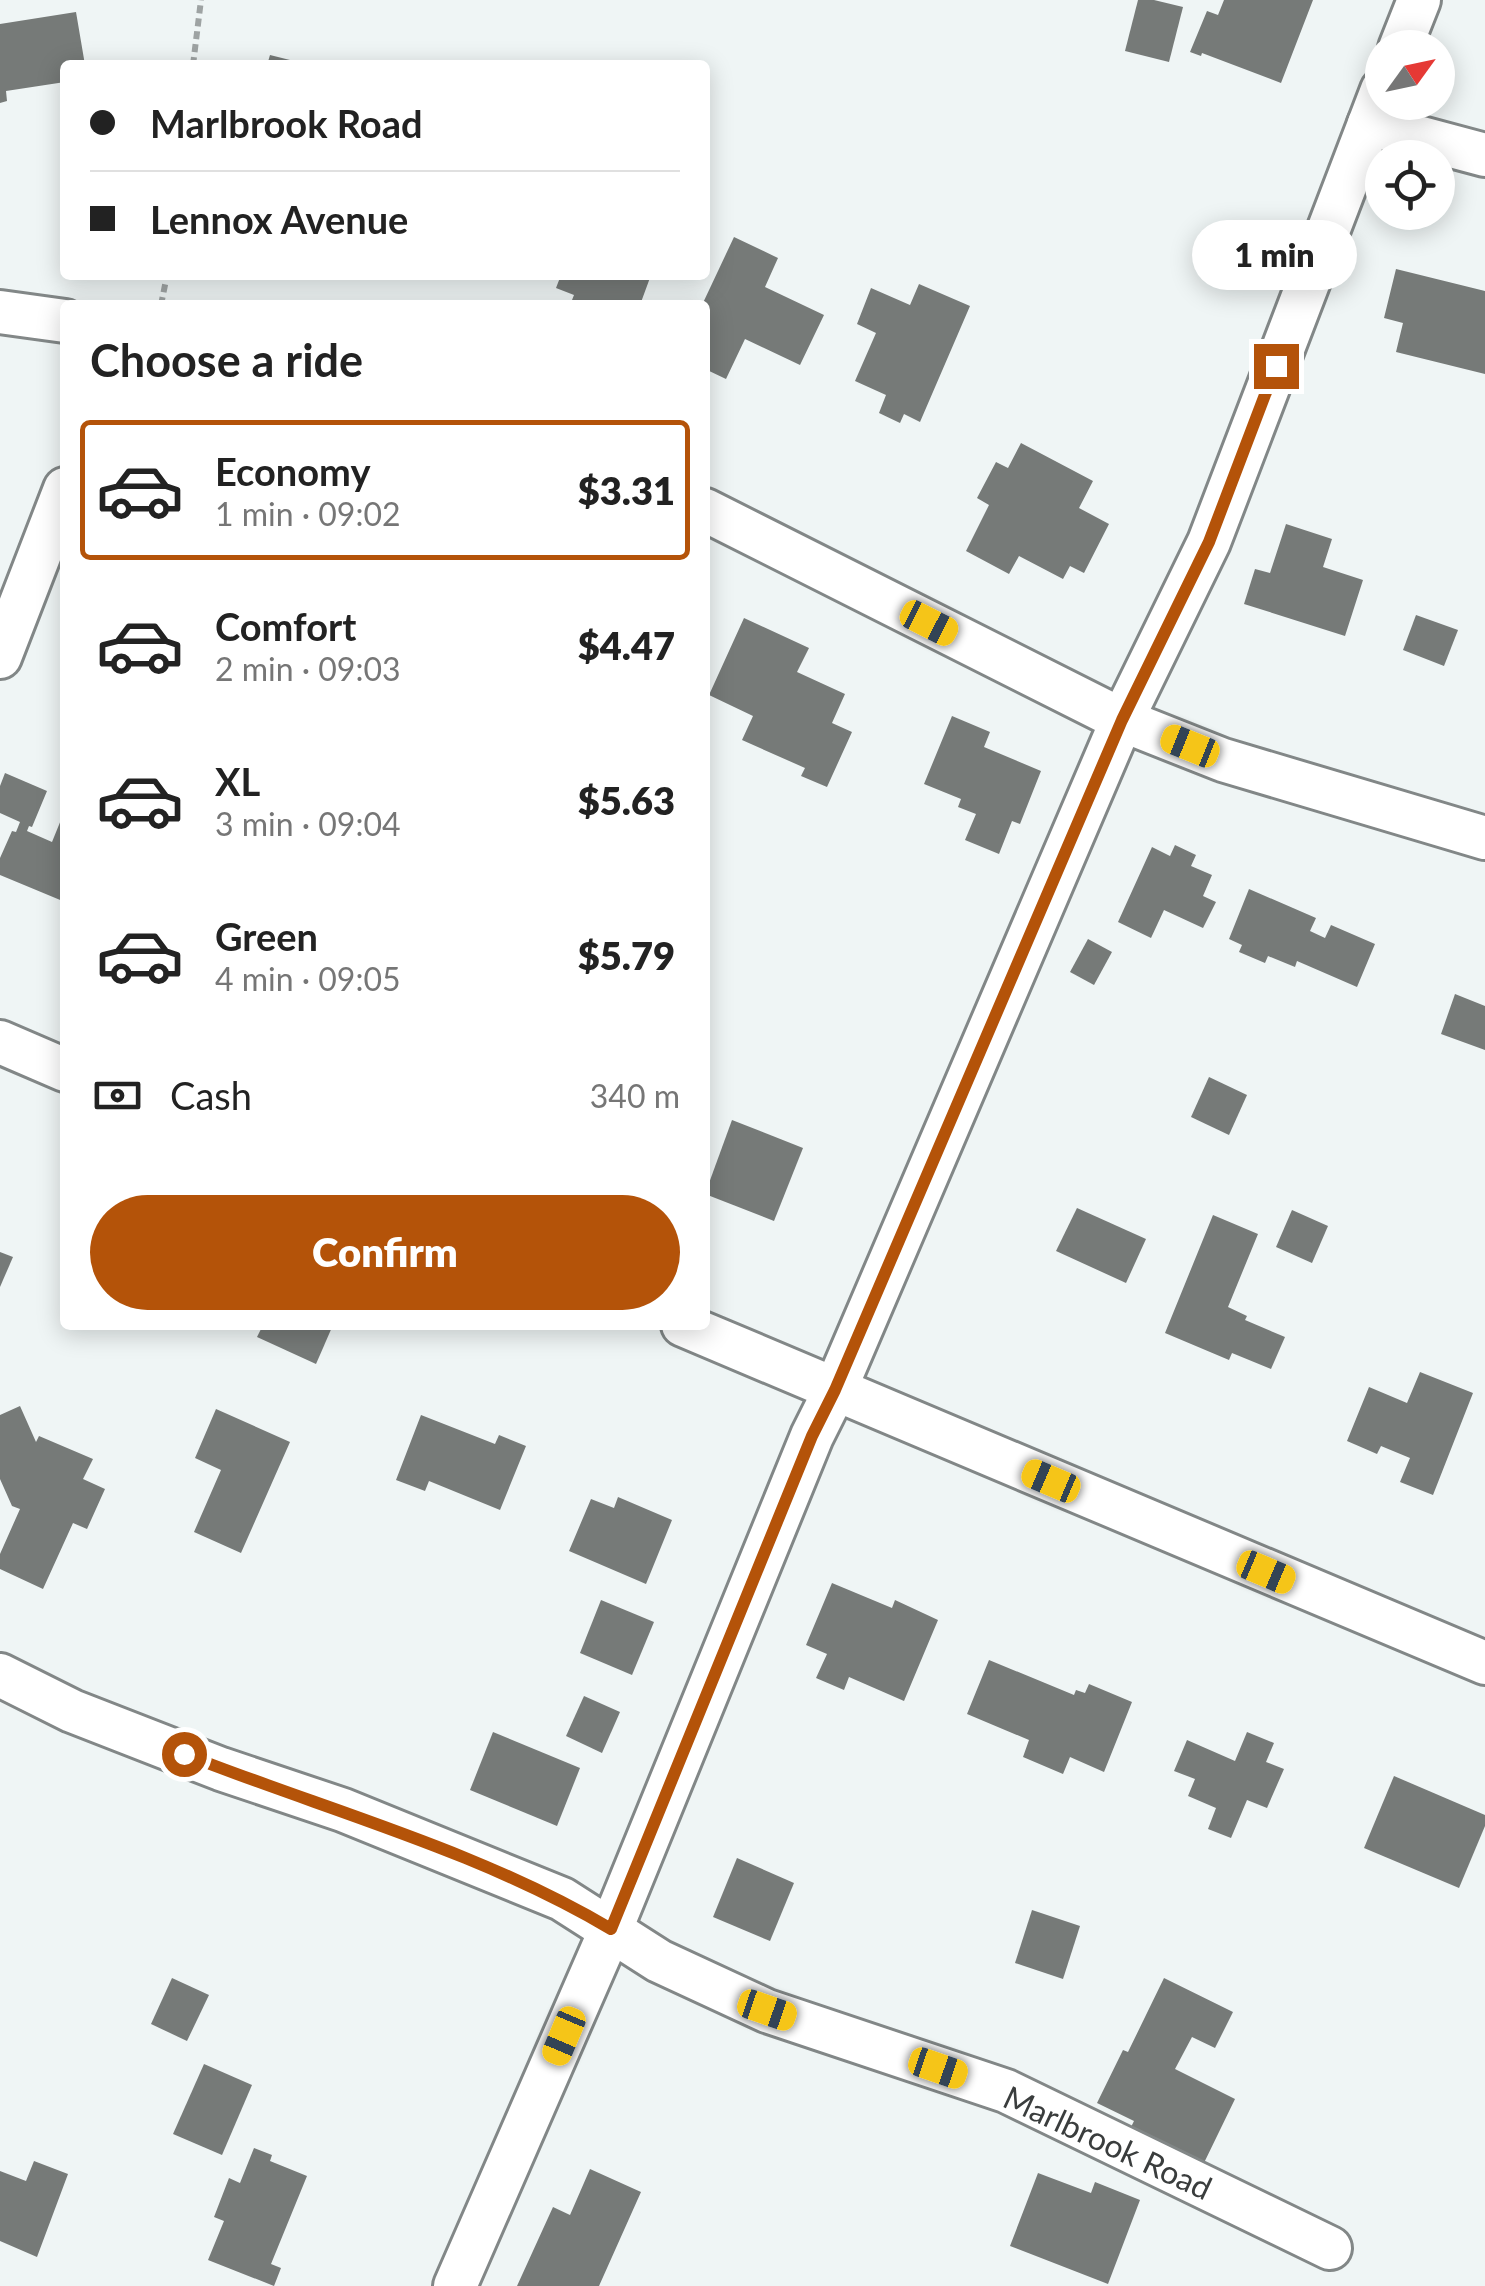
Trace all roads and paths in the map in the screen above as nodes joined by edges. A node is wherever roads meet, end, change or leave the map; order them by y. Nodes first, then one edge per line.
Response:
1 (200, 0) edge
2 (1419, 0) edge
3 (1407, 30) edge
4 (194, 60) edge
5 (1371, 120) edge
6 (1405, 120) edge
7 (1485, 156) edge
8 (0, 312) edge
9 (60, 320) edge
10 (60, 502) edge
11 (710, 513) edge
12 (0, 657) edge
13 (1122, 720) junction
14 (1485, 838) edge
15 (0, 1042) edge
16 (60, 1068) edge
17 (694, 1330) edge
18 (835, 1390) junction
19 (1485, 1663) edge
20 (0, 1675) edge
21 (611, 1929) junction
22 (1330, 2248) dead end
23 (455, 2286) edge

1 - 4 path
2 - 3 street
5 - 13 street
6 - 7 street
8 - 9 street
10 - 12 street
11 - 13 street
13 - 14 street
13 - 18 street
15 - 16 street
17 - 18 street
18 - 19 street
18 - 21 street
20 - 21 street, Marlbrook Road
21 - 22 street, Marlbrook Road
21 - 23 street

